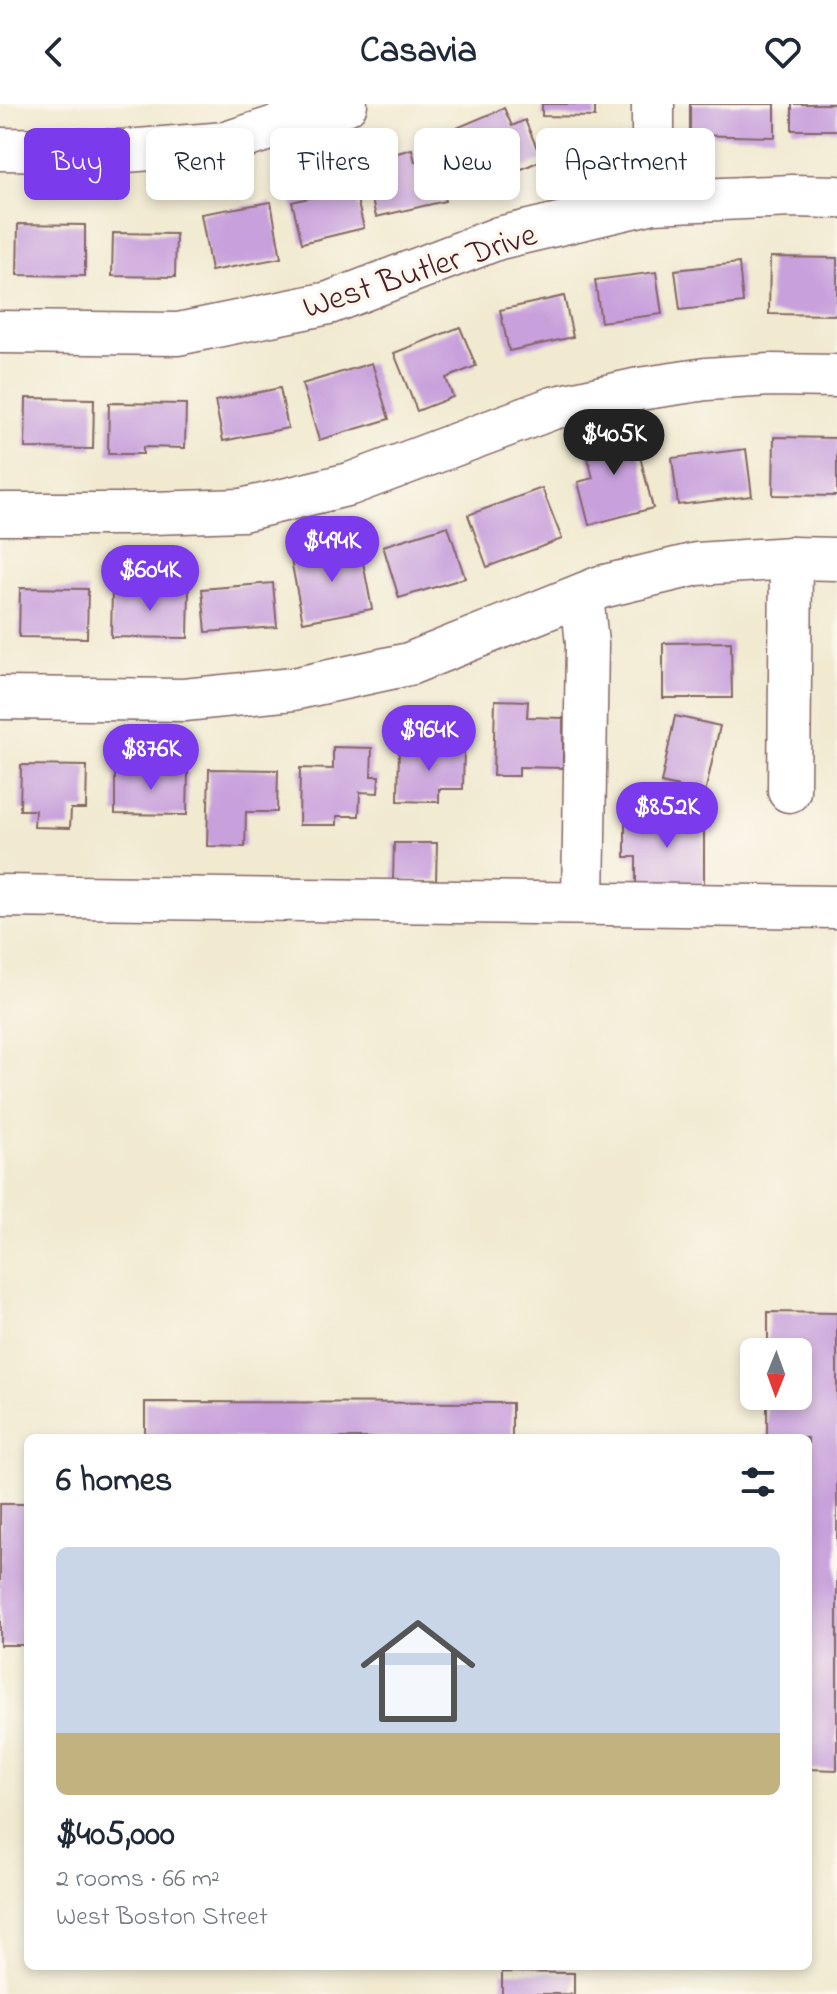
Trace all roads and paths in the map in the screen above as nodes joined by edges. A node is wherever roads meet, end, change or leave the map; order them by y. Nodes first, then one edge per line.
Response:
1 (346, 104) edge
2 (653, 104) edge
3 (0, 149) edge
4 (837, 197) edge
5 (653, 202) junction
6 (0, 332) edge
7 (837, 376) edge
8 (0, 514) edge
9 (791, 558) junction
10 (837, 559) edge
11 (582, 595) junction
12 (0, 698) edge
13 (789, 791) dead end
14 (0, 896) edge
15 (583, 902) junction
16 (837, 907) edge

1 - 3 street
2 - 5 street
4 - 5 street, West Butler Drive
5 - 6 street, West Butler Drive
7 - 8 street
9 - 10 street
9 - 11 street
9 - 13 street
11 - 12 street
11 - 15 street
14 - 15 street
15 - 16 street

